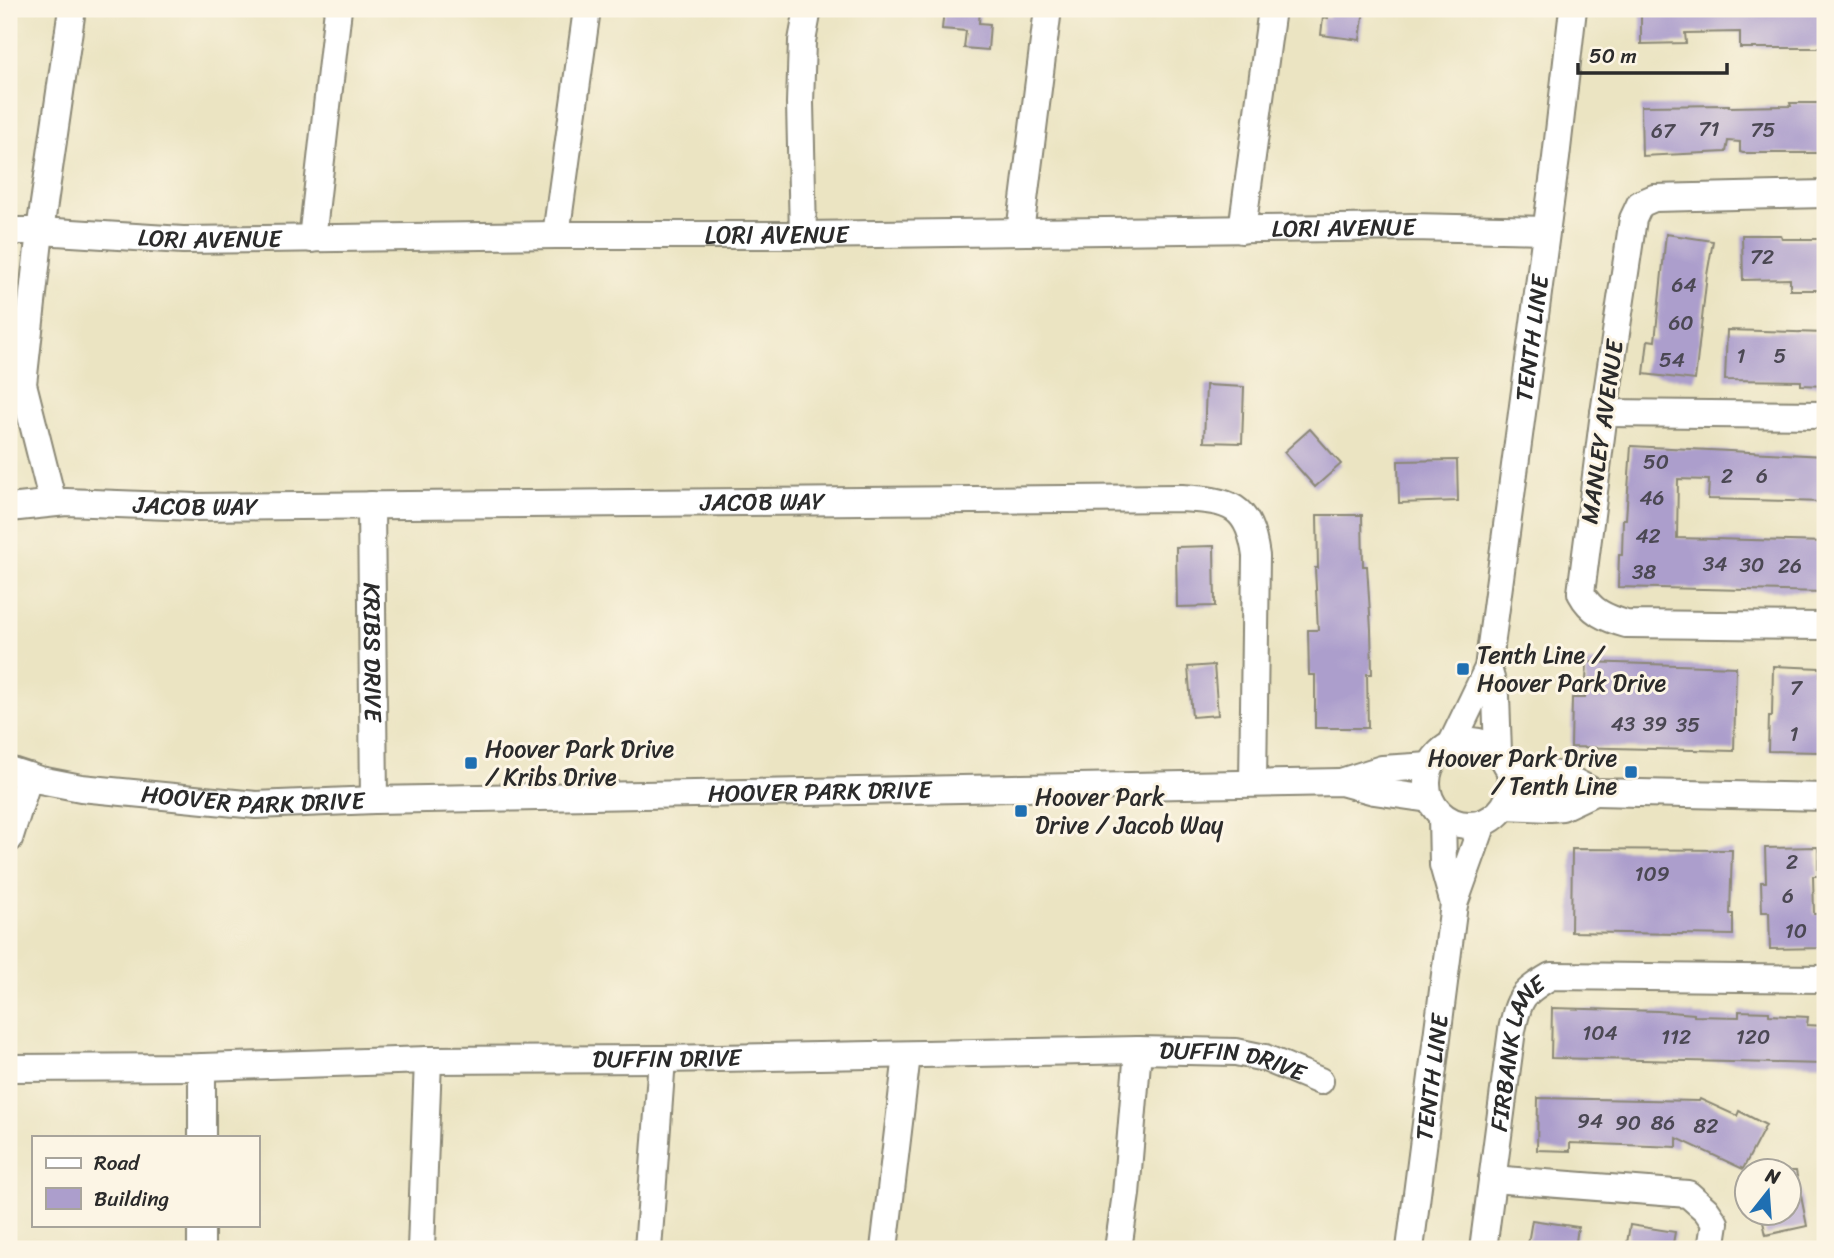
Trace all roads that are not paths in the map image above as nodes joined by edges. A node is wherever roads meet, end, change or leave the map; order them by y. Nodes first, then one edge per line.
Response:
1 (72, 9) edge
2 (338, 9) edge
3 (587, 9) edge
4 (808, 9) edge
5 (1048, 9) edge
6 (1272, 9) edge
7 (1573, 9) edge
8 (1825, 194) edge
9 (1242, 230) junction
10 (1545, 230) junction
11 (9, 231) edge
12 (40, 231) junction
13 (1020, 232) junction
14 (556, 235) junction
15 (803, 235) junction
16 (312, 239) junction
17 (1604, 414) junction
18 (1825, 415) edge
19 (53, 503) junction
20 (371, 505) junction
21 (9, 508) edge
22 (1825, 626) edge
23 (1488, 668) junction
24 (1451, 745) junction
25 (1502, 758) junction
26 (1430, 766) junction
27 (19, 773) edge
28 (1341, 782) junction
29 (1253, 783) junction
30 (1594, 792) junction
31 (1825, 797) edge
32 (374, 800) junction
33 (1505, 806) junction
34 (1436, 807) junction
35 (1483, 824) junction
36 (9, 839) edge
37 (1454, 904) junction
38 (1825, 979) edge
39 (1138, 1050) junction
40 (907, 1055) junction
41 (662, 1059) junction
42 (428, 1060) junction
43 (202, 1067) junction
44 (9, 1068) edge
45 (1320, 1081) dead end
46 (202, 1136) edge
47 (1492, 1179) junction
48 (201, 1226) edge
49 (201, 1249) edge
50 (421, 1249) edge
51 (648, 1249) edge
52 (884, 1249) edge
53 (1118, 1249) edge
54 (1410, 1249) edge
55 (1483, 1249) edge
56 (1711, 1249) edge

1 - 12 street
2 - 16 street
3 - 14 street
4 - 15 street
5 - 13 street
6 - 9 street
7 - 10 street, TENTH LINE
8 - 17 street, MANLEY AVENUE
9 - 10 street, LORI AVENUE
9 - 13 street, LORI AVENUE
10 - 23 street, TENTH LINE
11 - 12 street, LORI AVENUE
12 - 16 street, LORI AVENUE
12 - 19 street
13 - 15 street, LORI AVENUE
14 - 15 street, LORI AVENUE
14 - 16 street, LORI AVENUE
17 - 18 street
17 - 22 street, MANLEY AVENUE
19 - 20 street, JACOB WAY
19 - 21 street, JACOB WAY
20 - 29 street, JACOB WAY
20 - 32 street, KRIBS DRIVE
23 - 24 street, TENTH LINE
23 - 25 street, TENTH LINE
24 - 25 street
24 - 26 street
25 - 30 street
25 - 33 street
26 - 28 street, HOOVER PARK DRIVE
26 - 34 street
27 - 32 street, HOOVER PARK DRIVE
27 - 36 street
28 - 29 street, HOOVER PARK DRIVE
28 - 34 street, HOOVER PARK DRIVE
29 - 32 street, HOOVER PARK DRIVE
30 - 31 street
30 - 33 street
33 - 35 street
34 - 35 street
34 - 37 street, TENTH LINE
35 - 37 street, TENTH LINE
37 - 54 street, TENTH LINE
38 - 47 street, FIRBANK LANE
39 - 40 street, DUFFIN DRIVE
39 - 45 street, DUFFIN DRIVE
39 - 53 street
40 - 41 street, DUFFIN DRIVE
40 - 52 street
41 - 42 street, DUFFIN DRIVE
41 - 51 street
42 - 43 street, DUFFIN DRIVE
42 - 50 street
43 - 44 street, DUFFIN DRIVE
43 - 46 street
47 - 55 street, FIRBANK LANE
47 - 56 street
48 - 49 street

